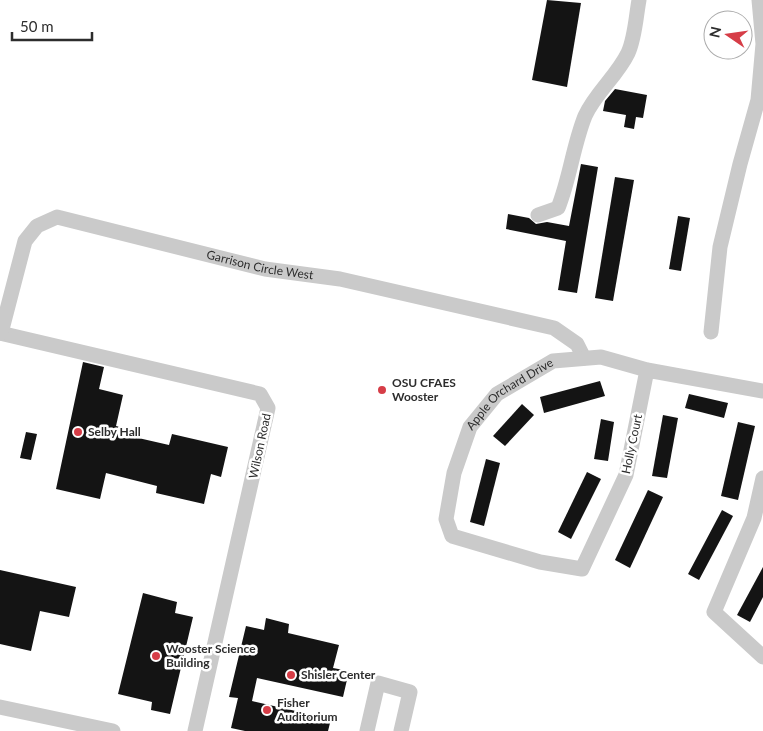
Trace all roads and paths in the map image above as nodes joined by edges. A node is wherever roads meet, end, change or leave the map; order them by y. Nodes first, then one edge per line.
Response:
1 (638, 0) edge
2 (759, 0) edge
3 (538, 215) dead end
4 (711, 332) dead end
5 (1, 333) edge
6 (584, 358) junction
7 (647, 370) junction
8 (763, 391) edge
9 (763, 478) edge
10 (582, 568) joint
11 (763, 657) edge
12 (0, 707) edge
13 (113, 731) edge
14 (195, 731) edge
15 (367, 731) edge
16 (400, 731) edge

1 - 3 street
2 - 4 street
5 - 6 street, Garrison Circle West
5 - 14 street, Wilson Road
6 - 7 street, Apple Orchard Drive
6 - 10 street, Apple Orchard Drive
7 - 8 street, Apple Orchard Drive
7 - 10 street, Holly Court
9 - 11 street
12 - 13 street
15 - 16 street

